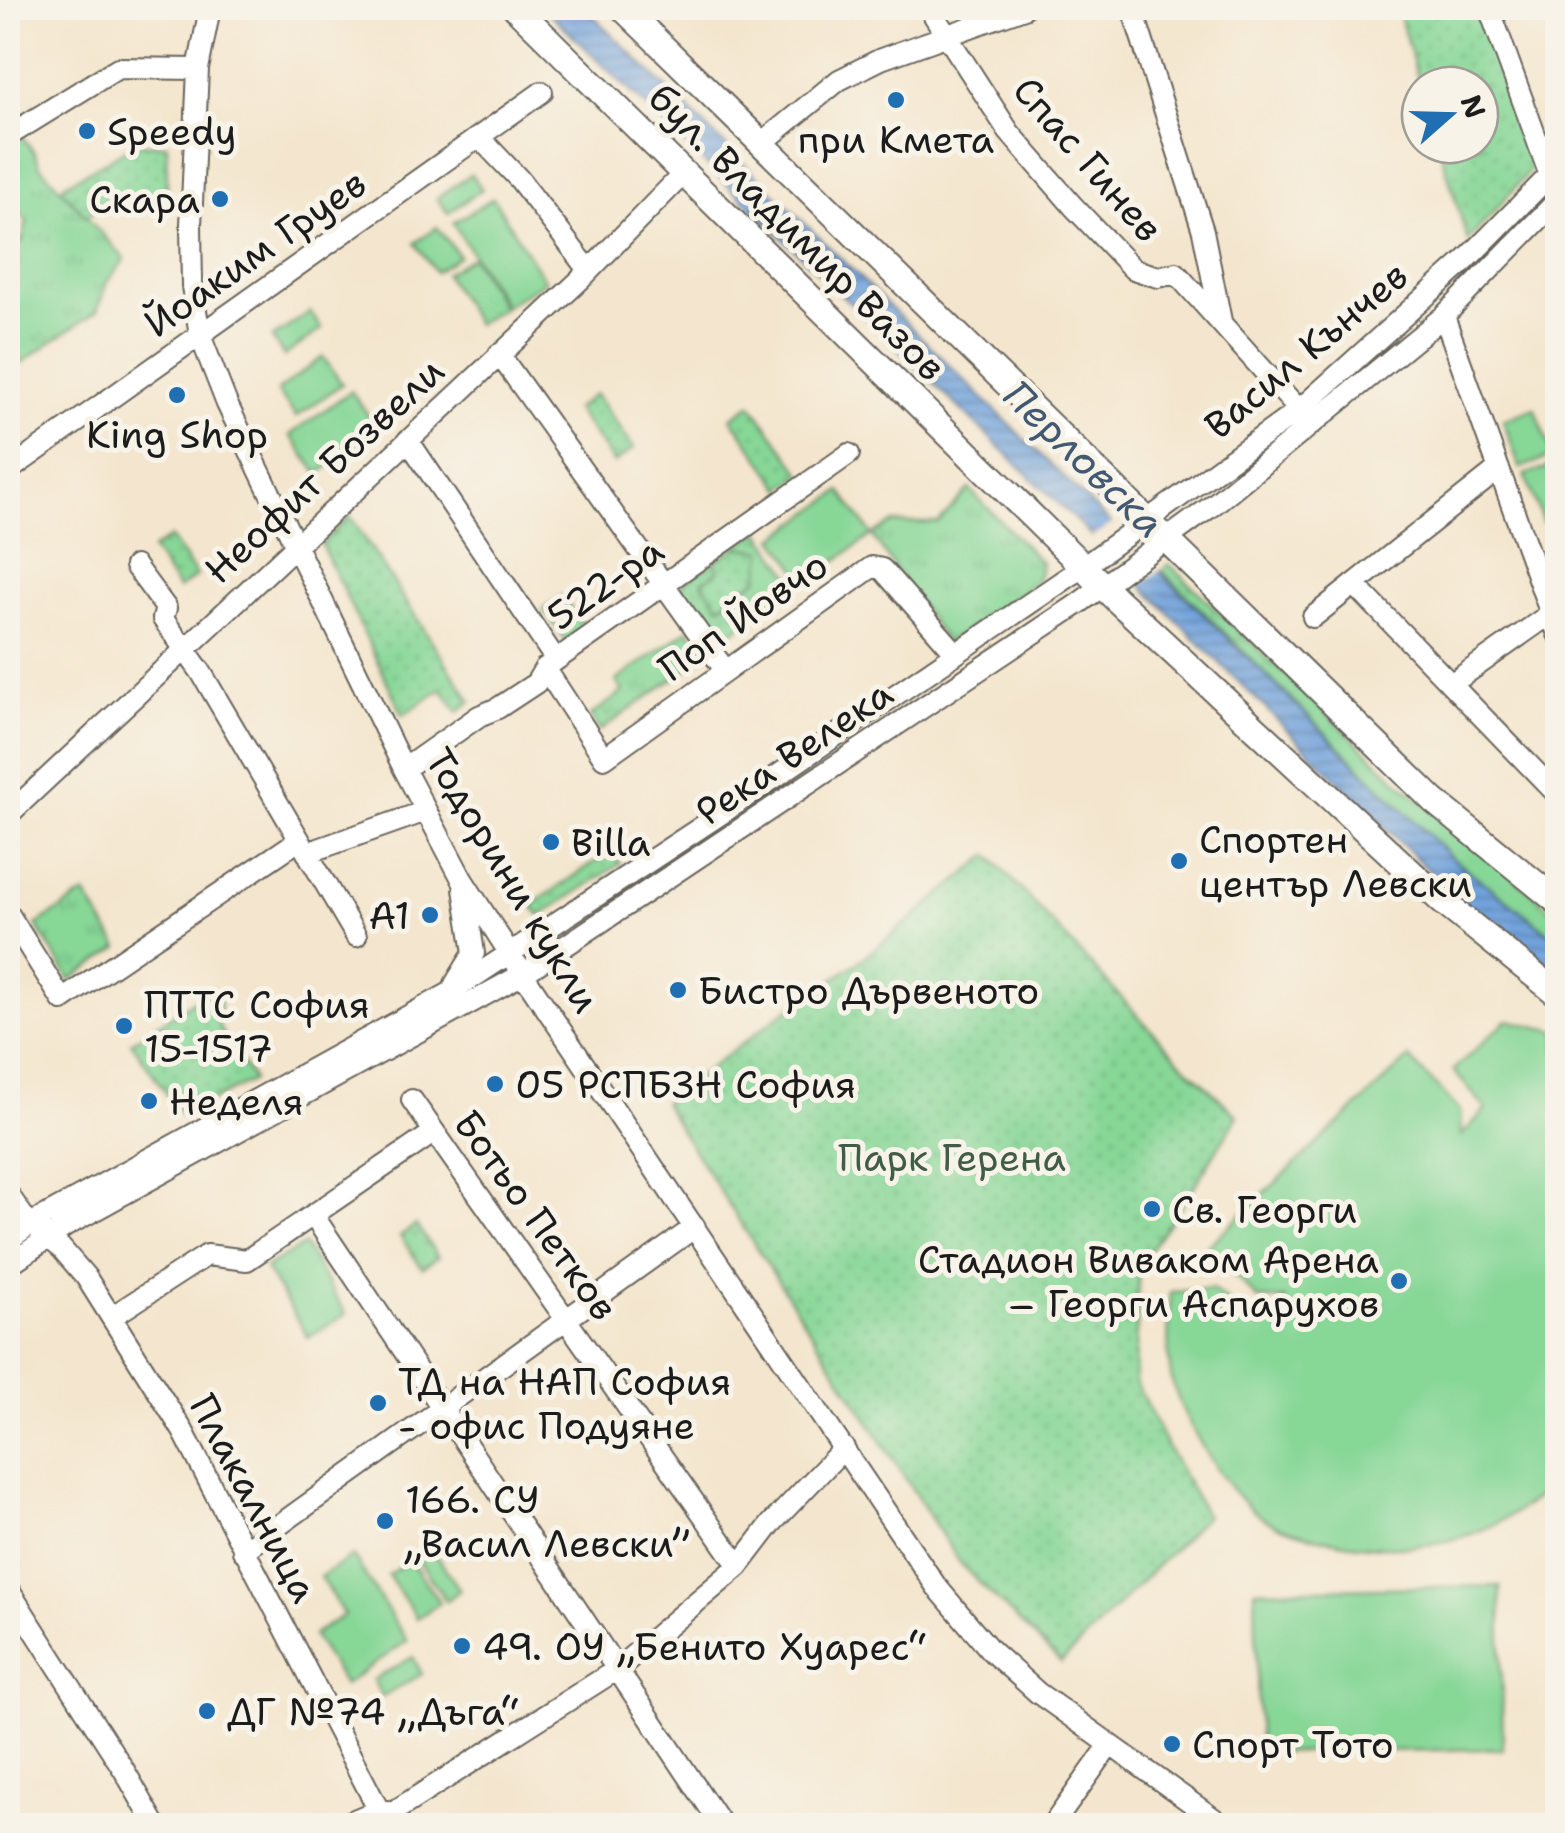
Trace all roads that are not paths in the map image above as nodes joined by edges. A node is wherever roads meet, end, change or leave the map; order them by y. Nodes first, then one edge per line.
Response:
1 (210, 8) edge
2 (516, 8) edge
3 (623, 8) edge
4 (929, 8) edge
5 (1024, 8) edge
6 (1132, 8) edge
7 (1489, 8) edge
8 (944, 35) junction
9 (198, 69) junction
10 (542, 92) dead end
11 (8, 136) edge
12 (480, 137) junction
13 (762, 143) junction
14 (684, 174) junction
15 (1556, 184) edge
16 (1206, 246) junction
17 (590, 270) junction
18 (1176, 273) junction
19 (1444, 316) junction
20 (1222, 322) junction
21 (200, 336) junction
22 (499, 354) junction
23 (1298, 410) junction
24 (408, 440) junction
25 (849, 454) dead end
26 (1498, 469) junction
27 (8, 471) edge
28 (1141, 524) junction
29 (294, 544) junction
30 (1160, 544) junction
31 (1091, 561) junction
32 (136, 566) dead end
33 (1111, 581) junction
34 (664, 584) junction
35 (1354, 584) junction
36 (1312, 617) dead end
37 (1554, 624) edge
38 (185, 648) junction
39 (954, 652) junction
40 (550, 664) junction
41 (725, 670) junction
42 (1451, 684) junction
43 (404, 769) junction
44 (1558, 795) edge
45 (426, 811) junction
46 (8, 814) edge
47 (303, 846) junction
48 (462, 879) junction
49 (1558, 902) edge
50 (8, 914) edge
51 (356, 936) dead end
52 (510, 954) junction
53 (522, 974) junction
54 (448, 994) junction
55 (1558, 994) edge
56 (412, 1100) dead end
57 (433, 1133) junction
58 (8, 1194) edge
59 (313, 1215) junction
60 (695, 1227) junction
61 (40, 1230) junction
62 (8, 1240) edge
63 (8, 1265) edge
64 (113, 1316) junction
65 (568, 1319) junction
66 (443, 1410) junction
67 (844, 1448) junction
68 (243, 1551) junction
69 (740, 1566) junction
70 (8, 1589) edge
71 (616, 1670) junction
72 (1109, 1746) junction
73 (383, 1818) edge
74 (156, 1826) edge
75 (340, 1826) edge
76 (722, 1826) edge
77 (1052, 1826) edge
78 (1224, 1826) edge

1 - 9 street, Тодорини кукли
2 - 14 main road, бул. Владимир Вазов
3 - 13 main road, бул. Владимир Вазов
4 - 8 street, Спас Гинев
5 - 8 street
6 - 16 street
7 - 15 street
8 - 13 street
8 - 18 street, Спас Гинев
9 - 11 street
9 - 21 street, Тодорини кукли
10 - 12 street, Йоаким Груев
12 - 17 street
12 - 21 street, Йоаким Груев
13 - 28 main road, бул. Владимир Вазов
14 - 17 street, Неофит Бозвели
14 - 31 main road, бул. Владимир Вазов
15 - 19 street, Васил Кънчев
15 - 23 street, Васил Кънчев
16 - 18 street
16 - 20 street
17 - 22 street, Неофит Бозвели
18 - 20 street, Спас Гинев
19 - 26 street
19 - 30 street, Васил Кънчев
20 - 23 street, Спас Гинев
21 - 27 street, Йоаким Груев
21 - 29 street, Тодорини кукли
22 - 24 street, Неофит Бозвели
22 - 34 street
23 - 28 street, Васил Кънчев
24 - 29 street, Неофит Бозвели
24 - 40 street
25 - 34 street, 522-ра
26 - 35 street
26 - 37 street
28 - 30 main road, бул. Владимир Вазов
28 - 31 street, Васил Кънчев
29 - 38 street, Неофит Бозвели
29 - 43 street, Тодорини кукли
30 - 33 street, Васил Кънчев
30 - 49 main road, бул. Владимир Вазов
31 - 33 main road, бул. Владимир Вазов
31 - 39 street, Река Велека
32 - 38 street
33 - 53 street, Река Велека
33 - 55 main road, бул. Владимир Вазов
34 - 40 street, 522-ра
34 - 41 street
35 - 36 street
35 - 42 street
37 - 42 street
38 - 46 street, Неофит Бозвели
38 - 47 street
39 - 41 street, Поп Йовчо
39 - 52 street, Река Велека
40 - 41 street, Поп Йовчо
40 - 43 street, 522-ра
42 - 44 street
43 - 45 street, Тодорини кукли
45 - 47 street
45 - 48 street, Тодорини кукли
47 - 50 street
47 - 51 street
48 - 52 street, Тодорини кукли
48 - 54 street
52 - 53 street, Тодорини кукли
52 - 54 street, Река Велека
53 - 60 street, Тодорини кукли
53 - 61 street, Река Велека
54 - 61 street, Река Велека
56 - 57 street, Ботьо Петков
57 - 59 street
57 - 65 street, Ботьо Петков
58 - 61 street, Плакалница
59 - 64 street
59 - 66 street
60 - 65 street
60 - 67 street, Тодорини кукли
61 - 62 street
61 - 63 street
61 - 64 street, Плакалница
64 - 68 street, Плакалница
65 - 66 street
65 - 69 street, Ботьо Петков
66 - 68 street
66 - 71 street
67 - 69 street
67 - 72 street, Тодорини кукли
68 - 73 street, Плакалница
69 - 71 street
70 - 74 street
71 - 73 street
71 - 76 street
72 - 77 street
72 - 78 street, Тодорини кукли
73 - 75 street

